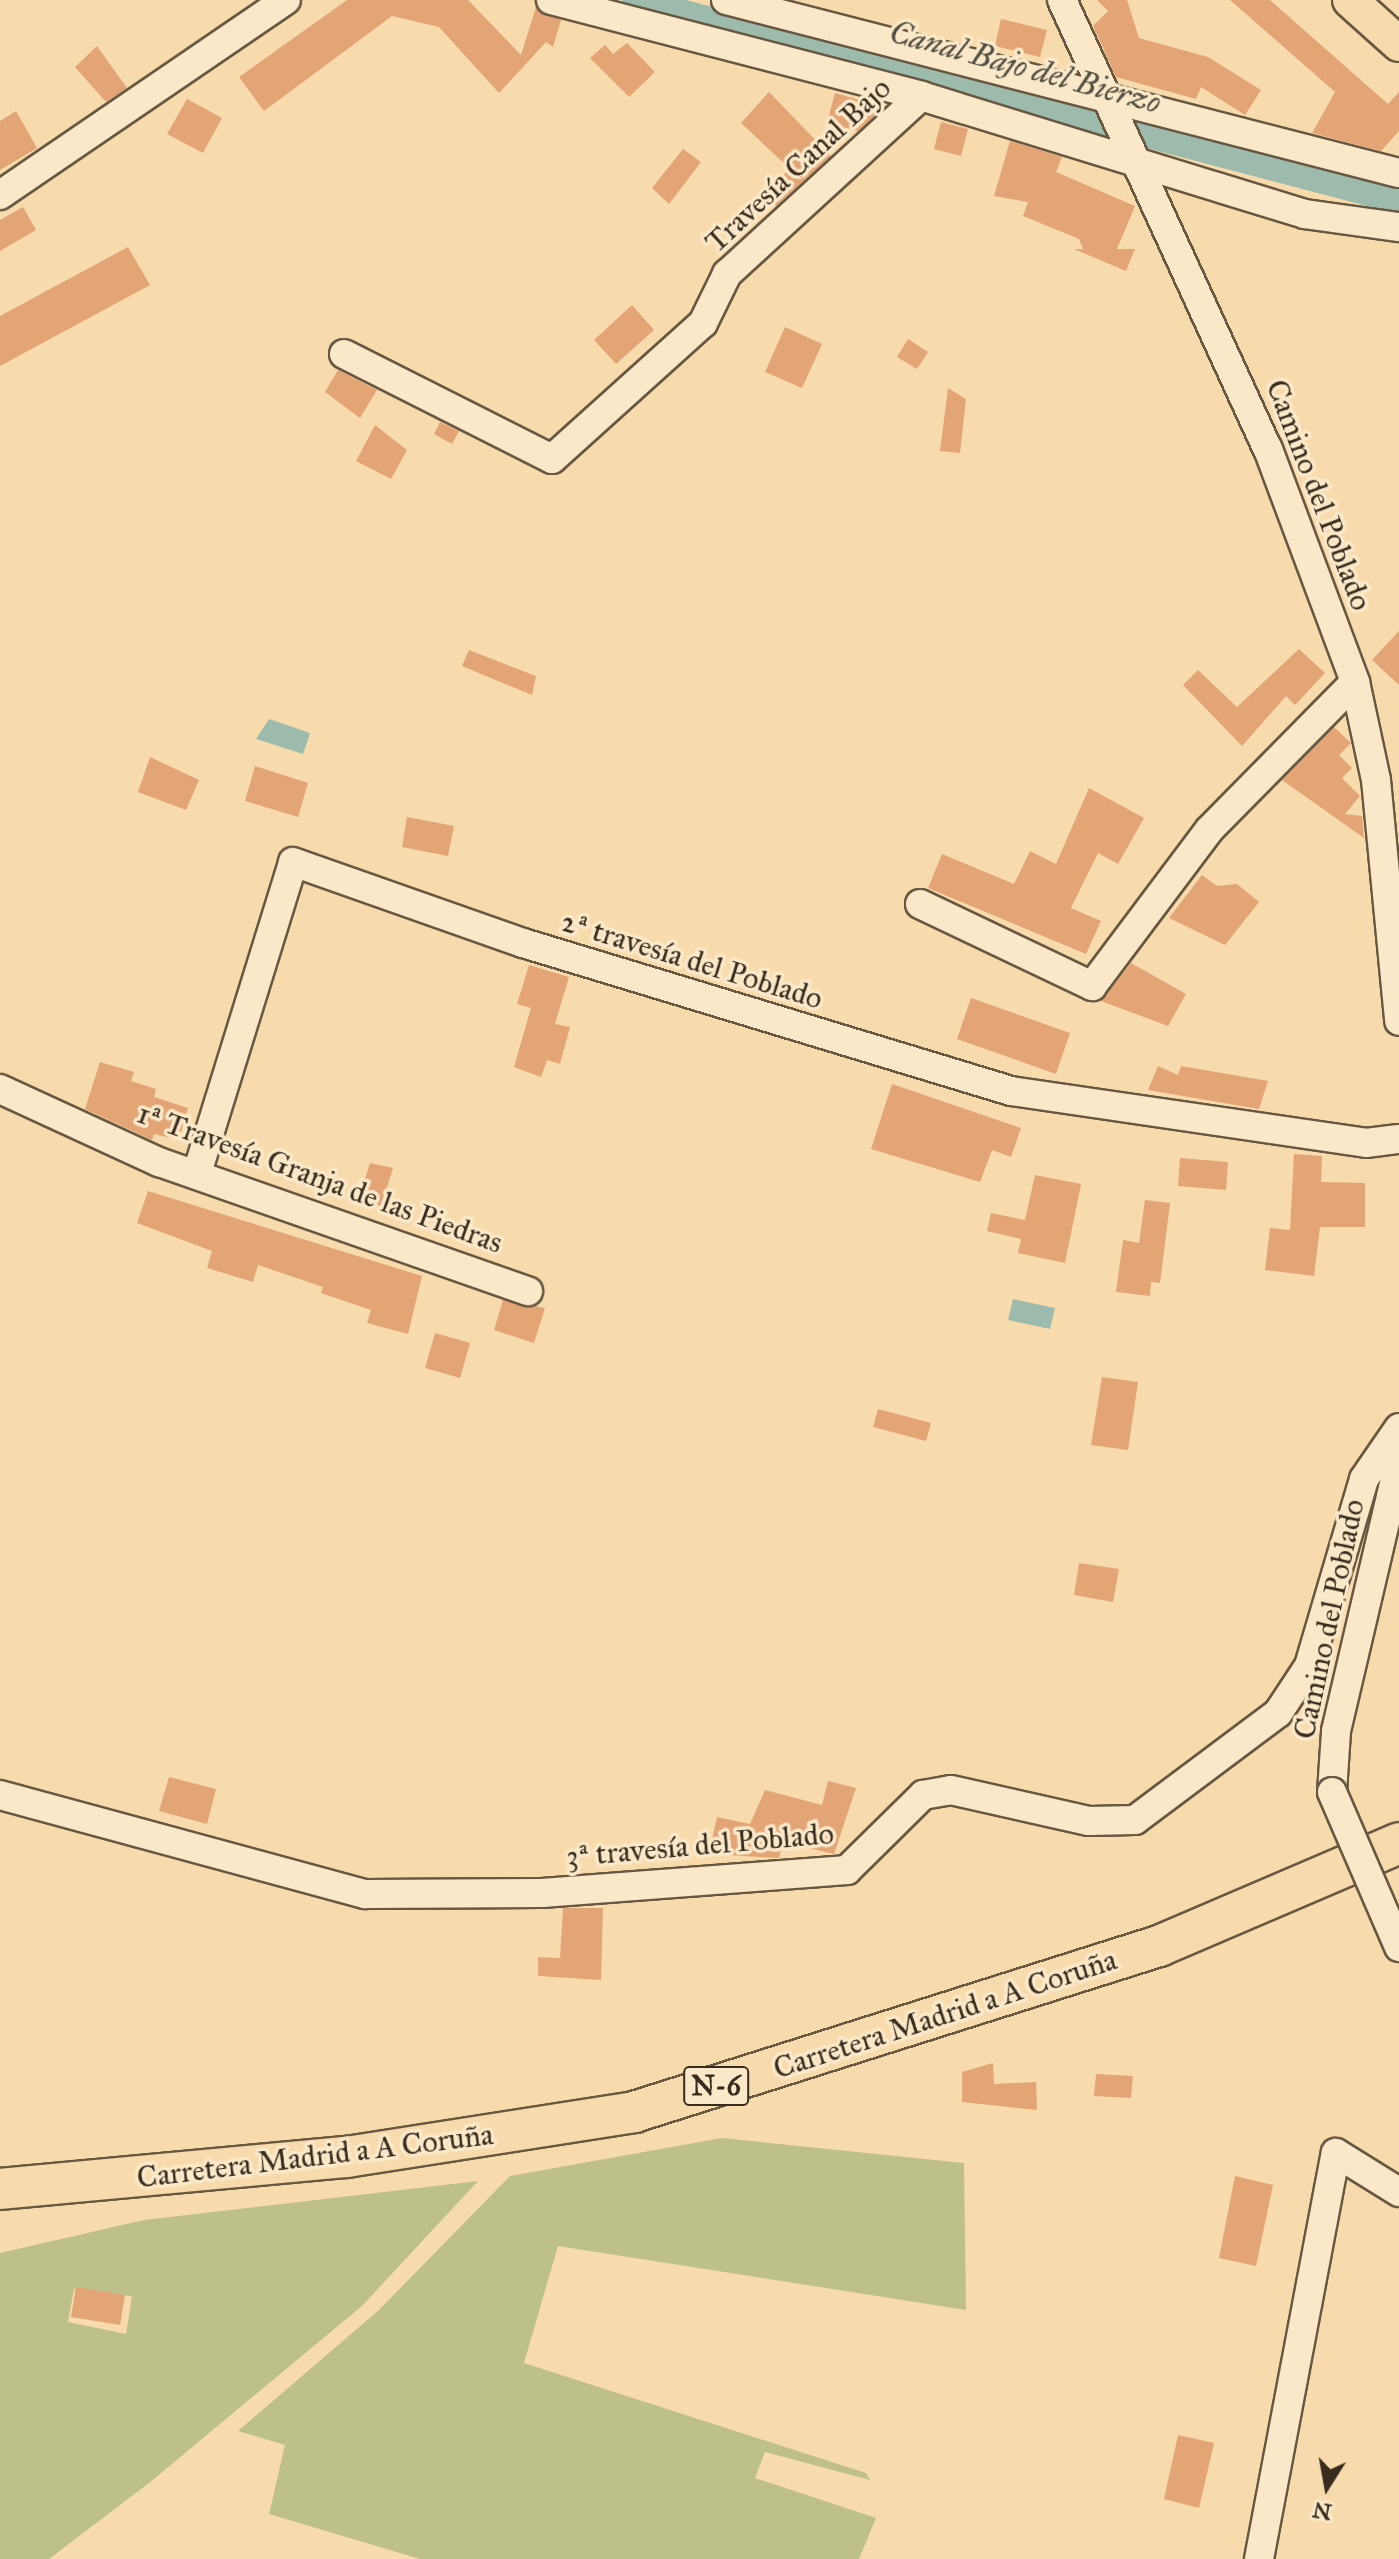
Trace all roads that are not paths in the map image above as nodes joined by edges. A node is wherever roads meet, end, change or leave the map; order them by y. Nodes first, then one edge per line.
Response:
1 (286, 0) edge
2 (551, 0) edge
3 (726, 0) edge
4 (1062, 0) edge
5 (1350, 0) edge
6 (1399, 44) edge
7 (921, 96) junction
8 (1104, 97) junction
9 (1130, 156) junction
10 (1399, 173) edge
11 (0, 195) edge
12 (1399, 227) edge
13 (344, 354) dead end
14 (1355, 682) junction
15 (920, 904) dead end
16 (1399, 1021) edge
17 (0, 1089) edge
18 (1399, 1139) edge
19 (197, 1173) junction
20 (528, 1291) dead end
21 (1399, 1428) edge
22 (1399, 1462) edge
23 (0, 1795) edge
24 (1399, 1843) edge
25 (1399, 1948) edge
26 (0, 2189) edge
27 (1399, 2192) edge
28 (1259, 2559) edge

1 - 11 street
2 - 7 street
3 - 8 street
4 - 8 street, Camino del Poblado
5 - 6 main road
7 - 9 street
7 - 13 street, Travesía Canal Bajo
8 - 9 street, Camino del Poblado
8 - 10 street
9 - 12 street
9 - 14 street, Camino del Poblado
14 - 15 street
14 - 16 street, Camino del Poblado
17 - 19 street, 1ª Travesía Granja de las Piedras
18 - 19 street, 2ª travesía del Poblado
19 - 20 street, 1ª Travesía Granja de las Piedras
21 - 23 street, 3ª travesía del Poblado
22 - 25 street, Camino del Poblado, bridge
24 - 26 highway, Carretera Madrid a A Coruña / N-6
27 - 28 street

